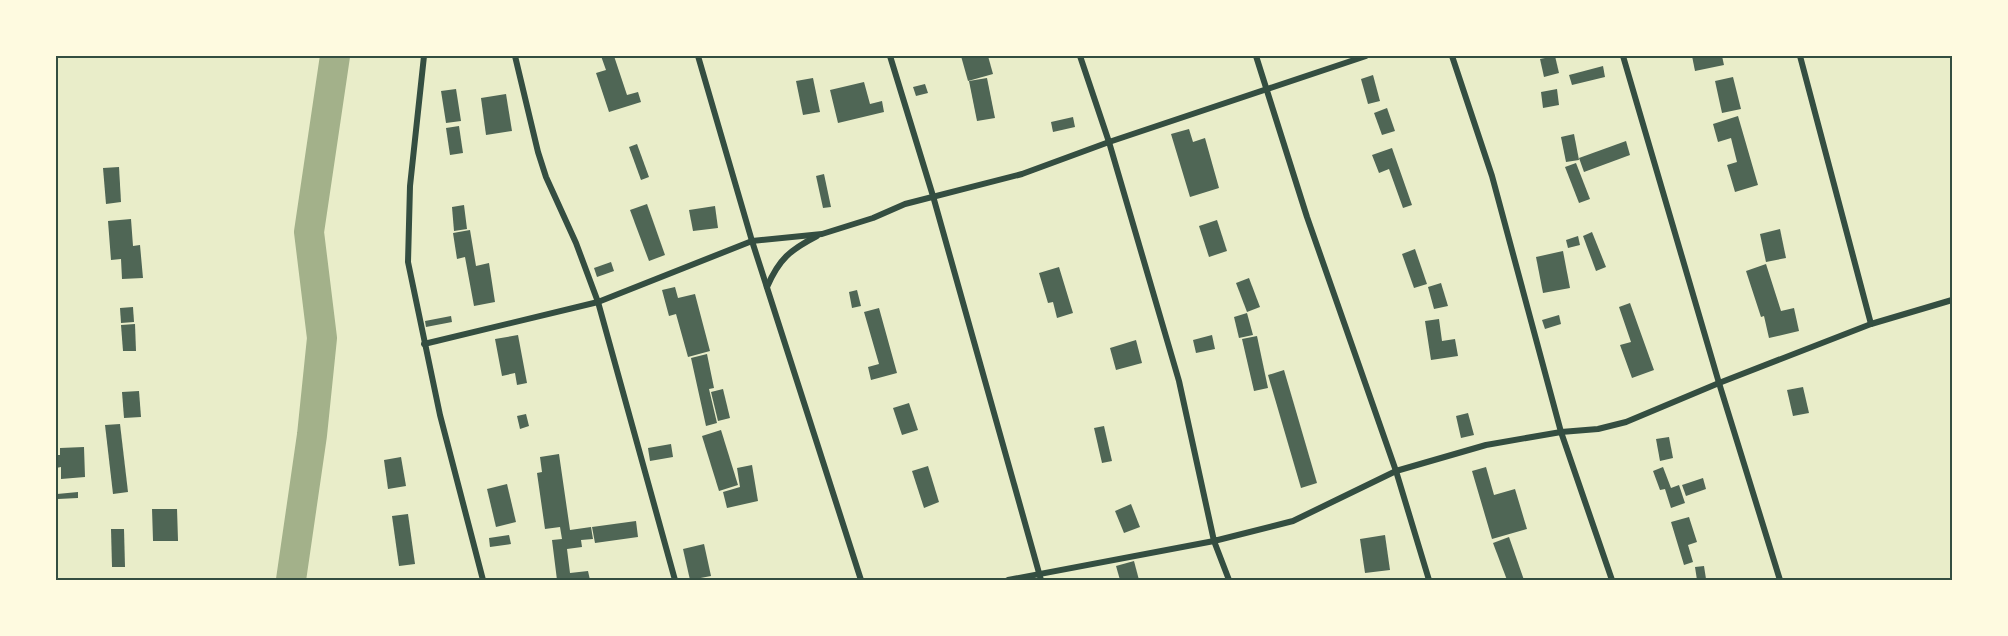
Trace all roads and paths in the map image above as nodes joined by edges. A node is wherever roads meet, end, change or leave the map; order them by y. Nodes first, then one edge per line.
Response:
1 (424, 56) edge
2 (515, 56) edge
3 (698, 56) edge
4 (891, 56) edge
5 (1080, 56) edge
6 (1256, 56) edge
7 (1366, 56) edge
8 (1452, 56) edge
9 (1623, 56) edge
10 (1800, 56) edge
11 (1265, 88) junction
12 (1109, 141) junction
13 (933, 196) junction
14 (822, 234) junction
15 (752, 241) junction
16 (767, 288) junction
17 (1953, 300) edge
18 (598, 302) junction
19 (1871, 324) junction
20 (424, 344) junction
21 (1719, 383) junction
22 (1561, 432) junction
23 (1396, 471) junction
24 (1214, 541) junction
25 (1040, 578) edge
26 (483, 580) edge
27 (675, 580) edge
28 (861, 580) edge
29 (1008, 580) edge
30 (1229, 580) edge
31 (1429, 580) edge
32 (1612, 580) edge
33 (1780, 580) edge

1 - 20 street
2 - 18 street
3 - 15 street
4 - 13 street
5 - 12 street
6 - 11 street
7 - 11 street
8 - 22 street
9 - 21 street
10 - 19 street
11 - 12 street
11 - 23 street
12 - 13 street
12 - 24 street
13 - 14 street
13 - 25 street
14 - 15 street
14 - 16 street
15 - 16 street
15 - 18 street
16 - 28 street
17 - 19 street
18 - 20 street
18 - 27 street
19 - 21 street
20 - 26 street
21 - 22 street
21 - 33 street
22 - 23 street
22 - 32 street
23 - 24 street
23 - 31 street
24 - 25 street
24 - 30 street
25 - 29 street

